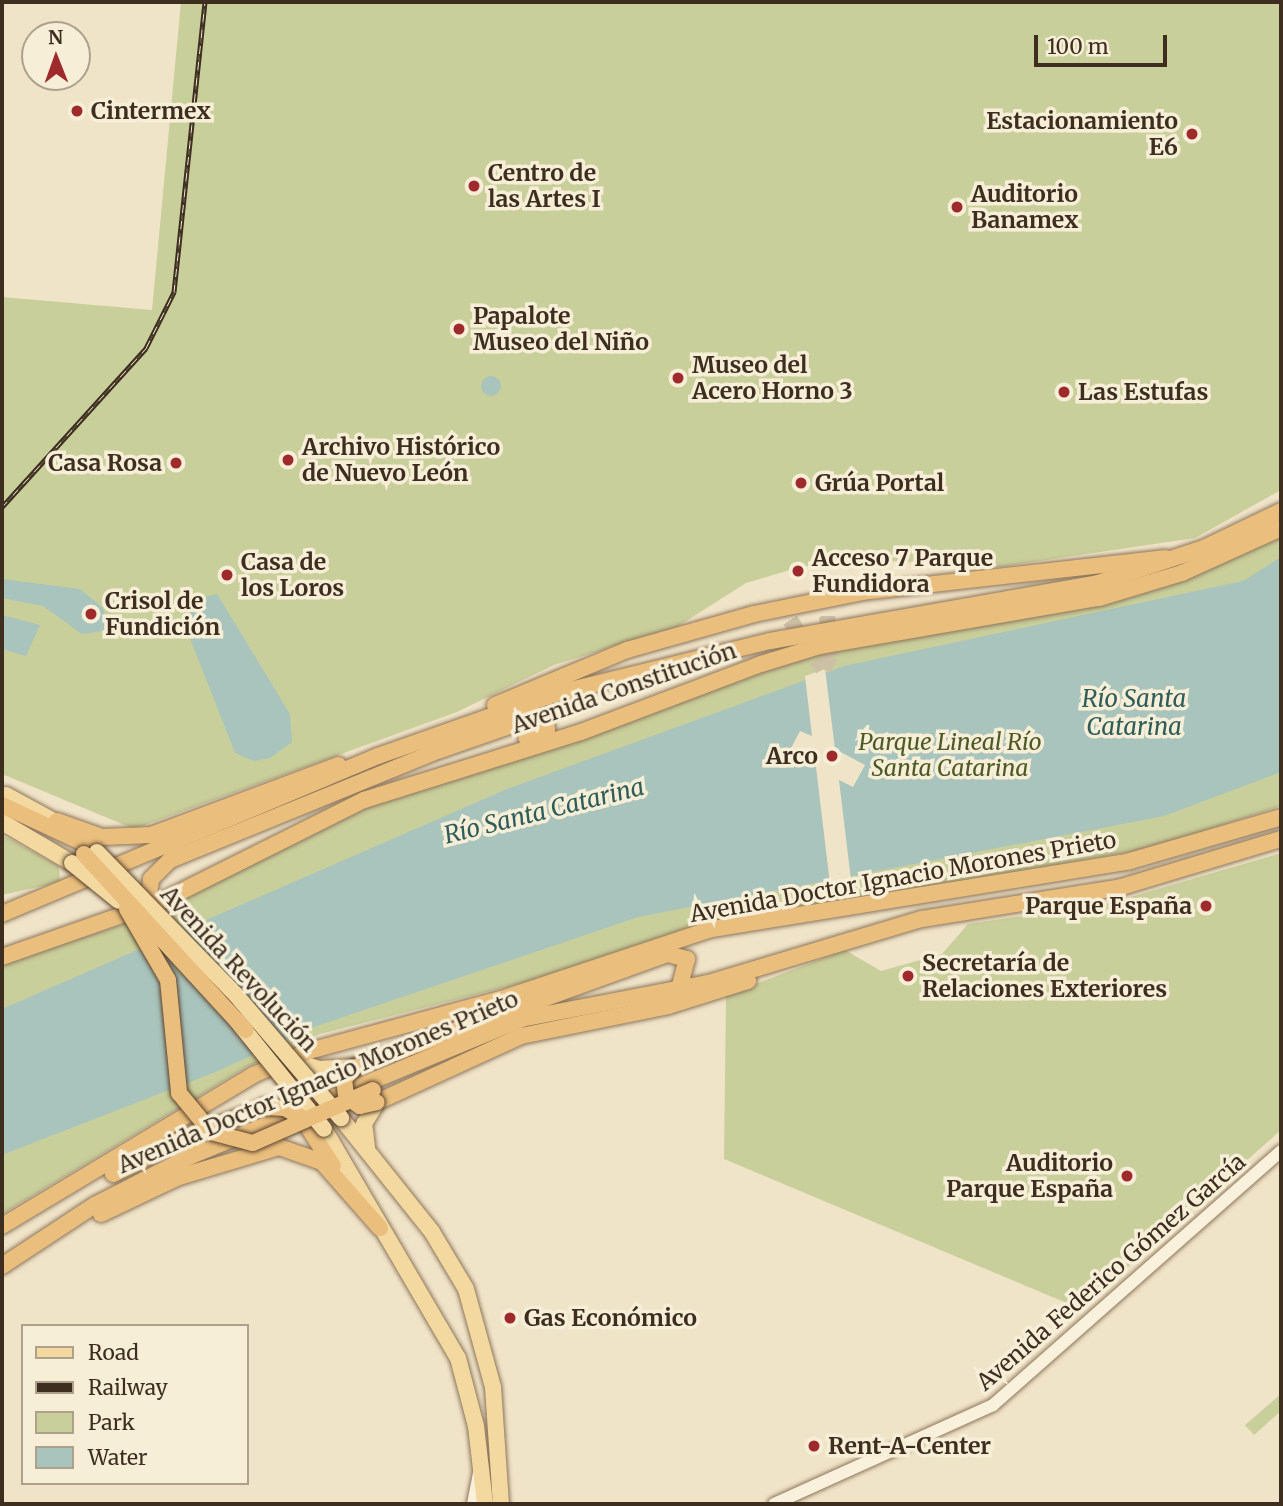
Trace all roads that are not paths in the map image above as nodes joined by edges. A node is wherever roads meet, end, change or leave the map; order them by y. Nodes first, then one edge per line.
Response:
1 (1281, 510) edge
2 (1281, 528) edge
3 (1177, 558) junction
4 (838, 598) junction
5 (827, 613) tunnel mouth
6 (858, 624) junction
7 (676, 696) junction
8 (470, 722) junction
9 (378, 756) junction
10 (364, 800) junction
11 (7, 811) edge
12 (1281, 817) edge
13 (57, 821) junction
14 (1281, 839) edge
15 (86, 854) junction
16 (148, 904) junction
17 (2, 906) edge
18 (26, 906) junction
19 (127, 909) junction
20 (2, 914) edge
21 (2, 957) edge
22 (683, 994) junction
23 (245, 1030) junction
24 (294, 1061) junction
25 (355, 1067) junction
26 (375, 1096) junction
27 (368, 1149) junction
28 (1281, 1151) edge
29 (344, 1187) junction
30 (69, 1191) junction
31 (2, 1226) edge
32 (380, 1228) junction
33 (38, 1242) junction
34 (2, 1266) edge
35 (481, 1467) junction
36 (499, 1467) junction
37 (473, 1504) edge
38 (485, 1504) edge
39 (501, 1504) edge
40 (508, 1504) edge
41 (774, 1504) edge

1 - 3 highway, Avenida Constitución
2 - 7 highway, Avenida Constitución
3 - 4 highway
3 - 6 highway, Avenida Constitución
4 - 5 highway
4 - 8 highway
6 - 7 highway
6 - 8 highway, Avenida Constitución
7 - 10 highway, Avenida Constitución
8 - 9 highway, Avenida Constitución
9 - 13 highway
9 - 18 highway, Avenida Constitución
10 - 16 highway
10 - 21 highway, Avenida Constitución
11 - 13 main road
11 - 15 highway
12 - 30 highway, Avenida Doctor Ignacio Morones Prieto
13 - 15 main road
14 - 22 highway, Avenida Doctor Ignacio Morones Prieto
15 - 16 main road, Avenida Revolución, bridge
15 - 19 main road, Avenida Revolución, bridge
15 - 23 highway, bridge
16 - 24 main road, Avenida Revolución, bridge
17 - 18 highway
18 - 20 highway, Avenida Constitución
19 - 23 main road, Avenida Revolución, bridge
19 - 26 highway, bridge
22 - 25 highway
22 - 26 highway
22 - 33 highway, Avenida Doctor Ignacio Morones Prieto
23 - 32 main road, Avenida Revolución, bridge
24 - 25 main road
24 - 27 main road, Avenida Revolución, bridge
25 - 26 highway, bridge
26 - 27 main road
27 - 36 main road, Avenida Revolución
28 - 41 street, Avenida Federico Gómez García
29 - 30 highway, bridge
29 - 32 highway
29 - 33 highway
30 - 31 highway, Avenida Doctor Ignacio Morones Prieto
32 - 35 main road, Avenida Revolución
33 - 34 highway, Avenida Doctor Ignacio Morones Prieto
35 - 37 street
35 - 38 main road, Avenida Revolución
36 - 39 main road, Avenida Revolución
36 - 40 street

